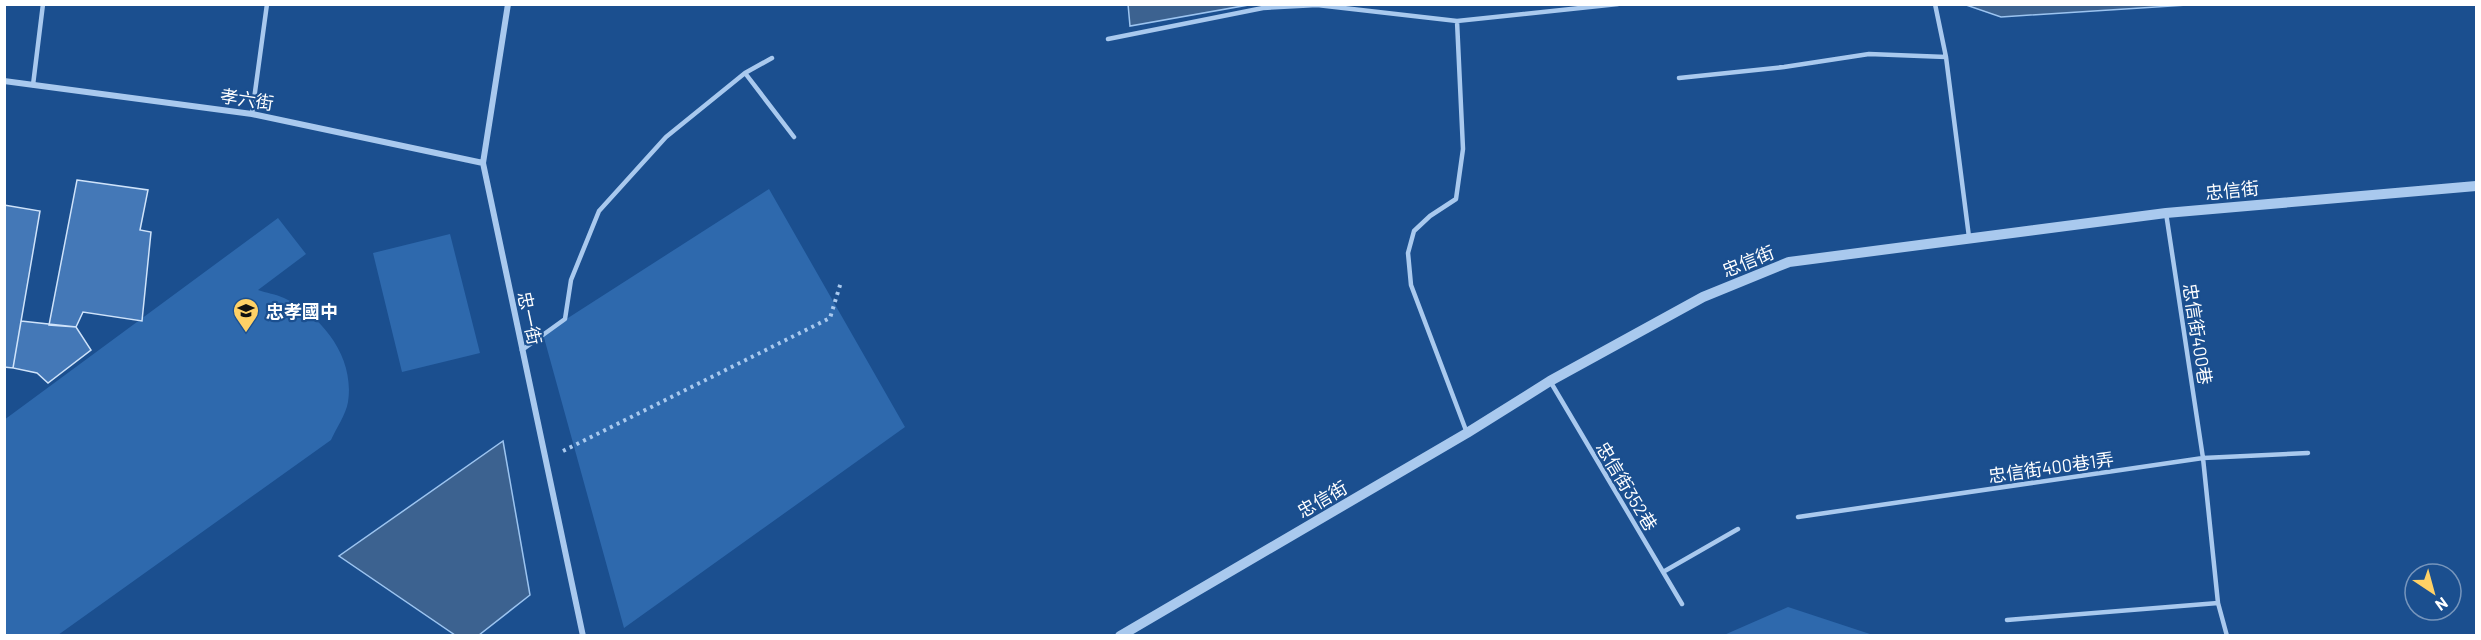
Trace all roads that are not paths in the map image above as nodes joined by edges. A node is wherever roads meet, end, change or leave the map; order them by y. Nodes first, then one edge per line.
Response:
1 (43, 4) edge
2 (267, 4) edge
3 (508, 4) edge
4 (1618, 4) edge
5 (1935, 4) edge
6 (1457, 21) junction
7 (1108, 39) dead end
8 (1946, 57) junction
9 (772, 58) dead end
10 (745, 73) junction
11 (1679, 78) dead end
12 (4, 81) edge
13 (33, 85) junction
14 (252, 114) junction
15 (794, 136) dead end
16 (483, 163) junction
17 (2476, 186) edge
18 (2166, 213) junction
19 (1969, 237) junction
20 (522, 350) junction
21 (1550, 381) junction
22 (1467, 433) junction
23 (2308, 453) dead end
24 (2203, 458) junction
25 (1798, 517) dead end
26 (1738, 529) dead end
27 (1663, 572) junction
28 (2218, 603) junction
29 (1682, 604) dead end
30 (2007, 621) dead end
31 (1126, 634) edge
32 (583, 636) edge
33 (2227, 636) edge

1 - 13 lane
2 - 14 lane
3 - 16 street, 忠一街
4 - 6 lane
5 - 8 lane
6 - 7 lane
6 - 22 lane
8 - 11 lane
8 - 19 lane
9 - 10 lane
10 - 15 lane
10 - 20 lane
12 - 13 street, 孝六街
13 - 14 street, 孝六街
14 - 16 street, 孝六街
16 - 20 street, 忠一街
17 - 18 street, 忠信街
18 - 19 street, 忠信街
18 - 24 lane, 忠信街400巷
19 - 21 street, 忠信街
20 - 32 street, 忠一街
21 - 22 street, 忠信街
21 - 27 lane, 忠信街352巷
22 - 31 street, 忠信街
23 - 24 lane, 忠信街400巷1弄
24 - 25 lane, 忠信街400巷1弄
24 - 28 lane, 忠信街400巷
26 - 27 lane
27 - 29 lane, 忠信街352巷
28 - 30 lane
28 - 33 lane, 忠信街400巷

